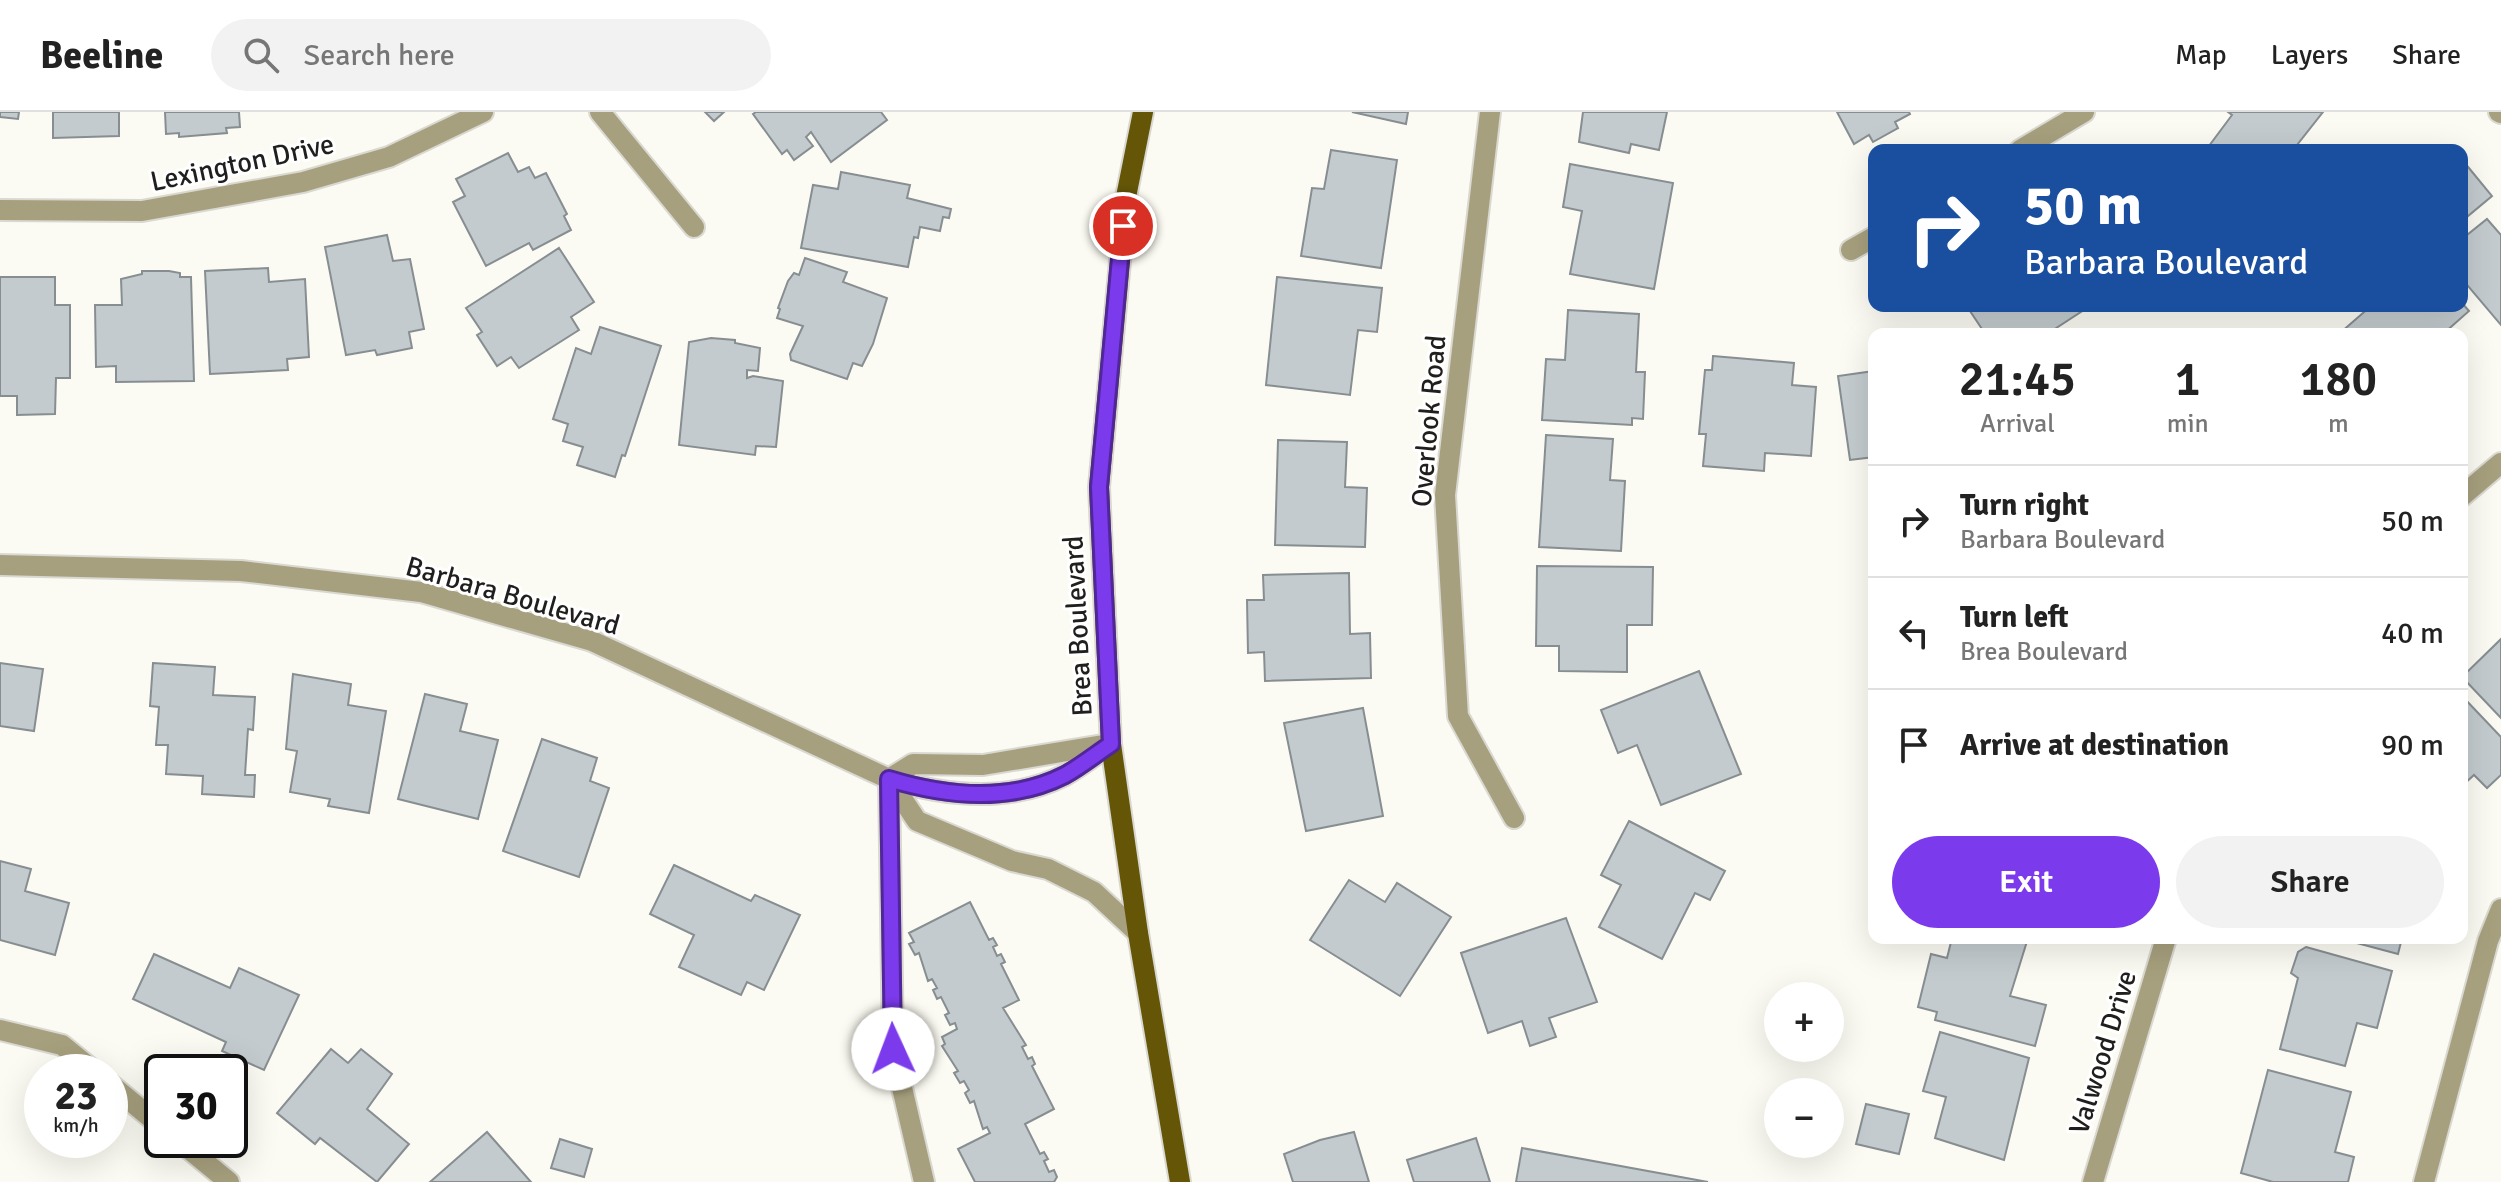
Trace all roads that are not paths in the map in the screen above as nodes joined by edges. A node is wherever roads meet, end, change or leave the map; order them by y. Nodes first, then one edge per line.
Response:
1 (483, 112) edge
2 (600, 112) edge
3 (1143, 112) edge
4 (1490, 112) edge
5 (2084, 112) edge
6 (2030, 144) edge
7 (0, 210) edge
8 (694, 227) dead end
9 (1868, 240) edge
10 (1851, 250) dead end
11 (2501, 463) edge
12 (2468, 491) edge
13 (0, 565) edge
14 (1111, 744) junction
15 (889, 779) junction
16 (1514, 818) dead end
17 (2501, 909) edge
18 (1138, 933) junction
19 (2164, 944) edge
20 (0, 1030) edge
21 (73, 1054) edge
22 (128, 1099) edge
23 (144, 1112) edge
24 (200, 1158) edge
25 (229, 1182) edge
26 (924, 1182) edge
27 (1180, 1182) edge
28 (2093, 1182) edge
29 (2424, 1182) edge

1 - 7 street, Lexington Drive
2 - 8 street
3 - 14 main road, Brea Boulevard
4 - 16 street, Overlook Road
5 - 6 street
9 - 10 street
11 - 12 street
13 - 15 street, Barbara Boulevard
14 - 15 street
14 - 15 street, Barbara Boulevard
14 - 18 main road, Brea Boulevard
15 - 18 street
15 - 26 street
17 - 29 street
18 - 27 main road, Brea Boulevard
19 - 28 street, Valwood Drive
20 - 21 street
22 - 23 street
24 - 25 street

